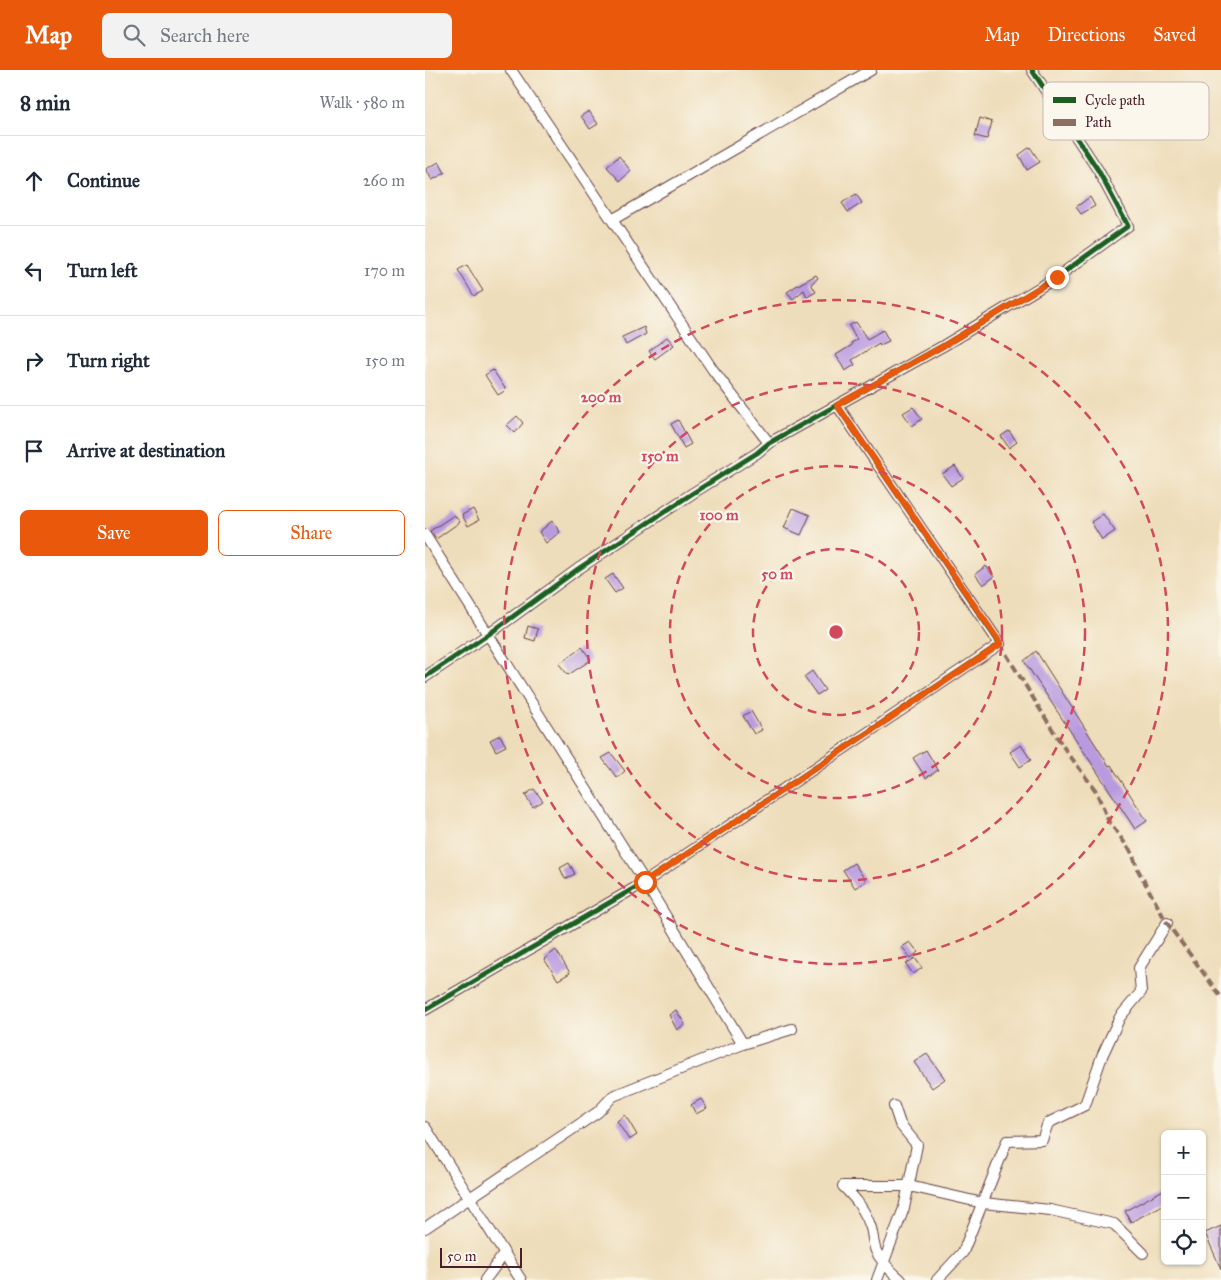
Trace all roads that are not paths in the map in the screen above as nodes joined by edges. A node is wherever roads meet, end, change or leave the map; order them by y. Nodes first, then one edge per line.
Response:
1 (511, 70) edge
2 (871, 70) edge
3 (1031, 70) edge
4 (1043, 88) edge
5 (1077, 140) edge
6 (612, 220) junction
7 (837, 405) junction
8 (769, 443) junction
9 (425, 535) edge
10 (489, 634) junction
11 (425, 676) edge
12 (645, 882) junction
13 (1167, 923) dead end
14 (425, 1010) edge
15 (793, 1029) dead end
16 (743, 1044) junction
17 (895, 1106) dead end
18 (425, 1127) edge
19 (909, 1186) junction
20 (469, 1197) junction
21 (983, 1203) junction
22 (425, 1228) edge
23 (1143, 1253) dead end
24 (504, 1254) junction
25 (883, 1262) junction
26 (485, 1280) edge
27 (521, 1280) edge
28 (877, 1280) edge
29 (901, 1280) edge
30 (937, 1280) edge

1 - 6 street
2 - 6 street
3 - 4 street
5 - 7 street
6 - 8 street
7 - 8 street
7 - 12 street
8 - 10 street
9 - 10 street
10 - 11 street
10 - 12 street
12 - 14 street
12 - 16 street
13 - 21 street
15 - 16 street
16 - 20 street
17 - 19 street
18 - 20 street
19 - 21 street
19 - 25 street
19 - 25 street
20 - 22 street
20 - 24 street
21 - 23 street
21 - 30 street
24 - 26 street
24 - 27 street
25 - 28 street
25 - 29 street

